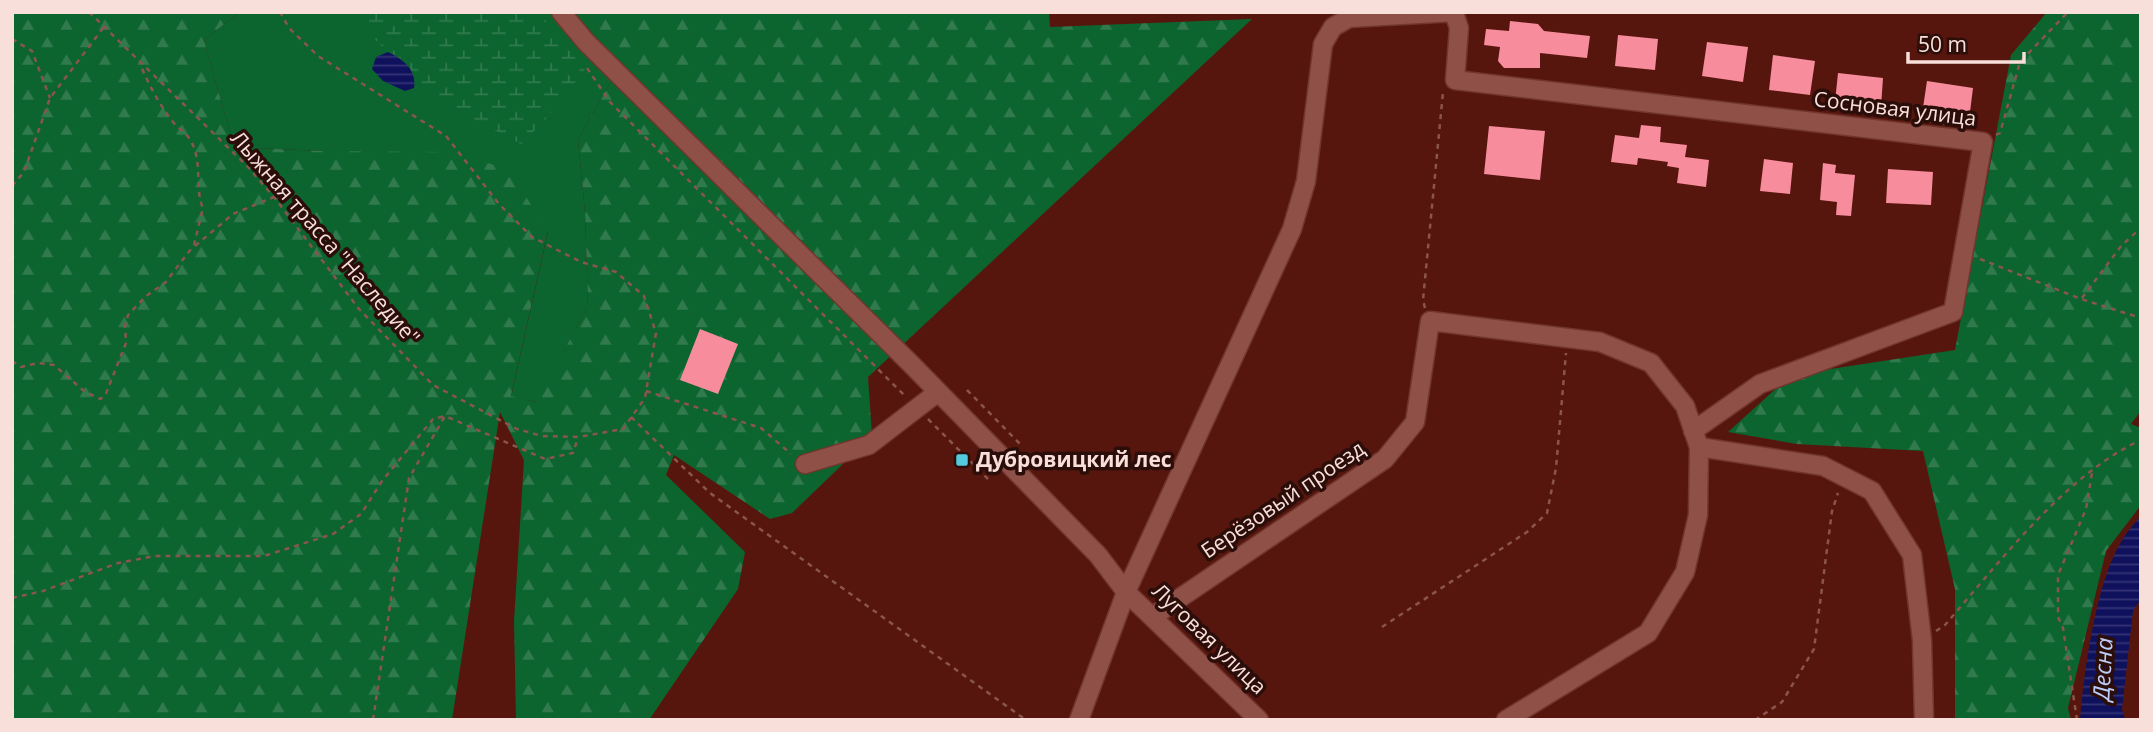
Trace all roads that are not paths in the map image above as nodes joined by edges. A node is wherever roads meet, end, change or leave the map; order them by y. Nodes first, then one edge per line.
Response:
1 (561, 12) edge
2 (1455, 13) edge
3 (938, 392) junction
4 (1696, 439) junction
5 (805, 464) road end
6 (1126, 592) junction
7 (1152, 617) junction
8 (1079, 720) edge
9 (1259, 720) edge
10 (1506, 720) edge
11 (1924, 720) edge

1 - 3 street, Луговая улица
2 - 4 street, Сосновая улица
2 - 6 street
3 - 5 street
3 - 6 street, Луговая улица
4 - 7 street, Берёзовый проезд
4 - 10 street
4 - 11 street
6 - 7 street, Луговая улица
6 - 8 street
7 - 9 street, Луговая улица

